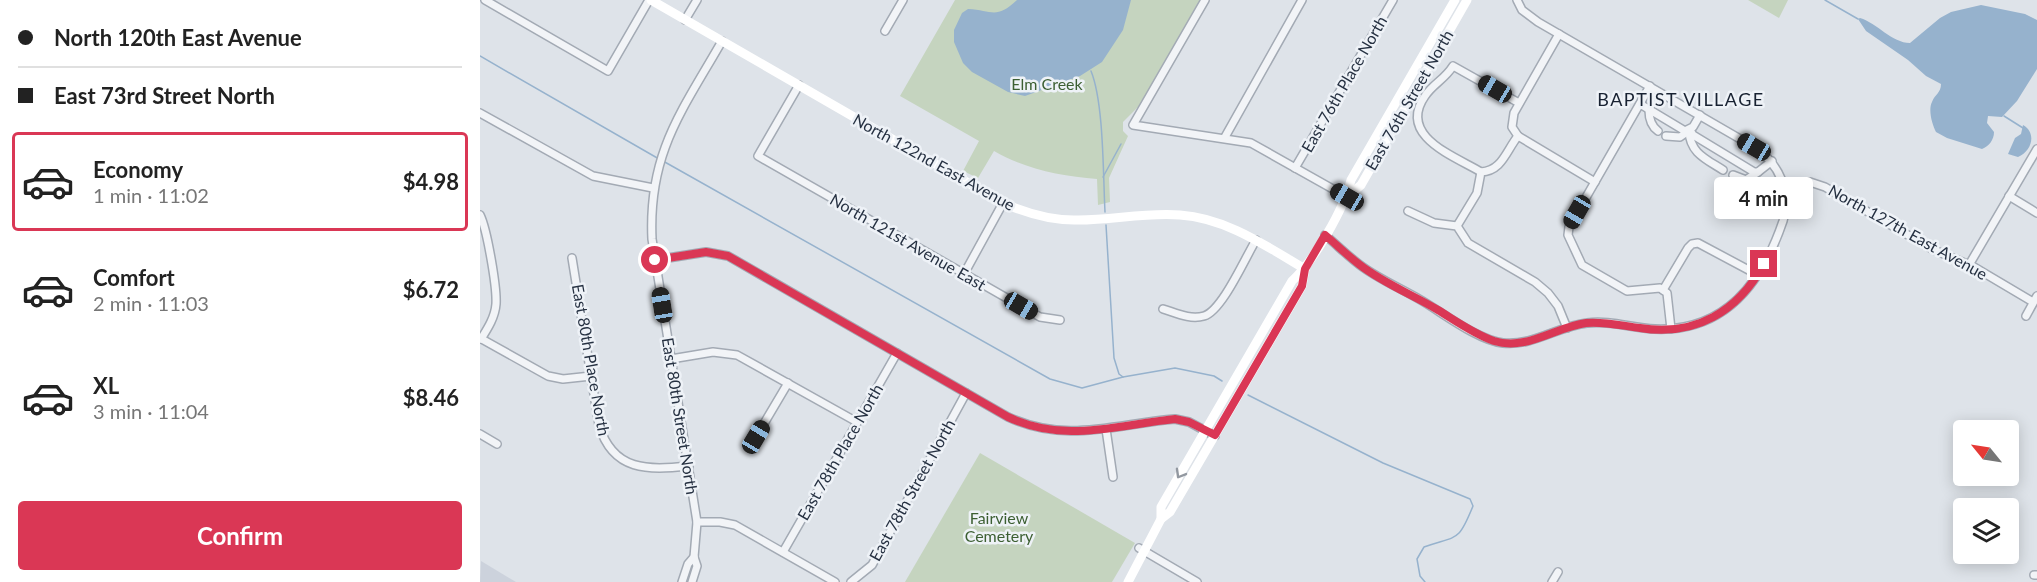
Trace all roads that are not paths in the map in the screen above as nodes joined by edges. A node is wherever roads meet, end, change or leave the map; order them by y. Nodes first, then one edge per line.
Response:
1 (485, 0) edge
2 (650, 0) edge
3 (697, 0) edge
4 (903, 0) edge
5 (1205, 0) edge
6 (1302, 0) edge
7 (1393, 0) edge
8 (1455, 0) edge
9 (1467, 0) edge
10 (1517, 0) edge
11 (685, 20) junction
12 (885, 31) dead end
13 (1559, 34) junction
14 (722, 41) junction
15 (799, 86) junction
16 (1650, 86) junction
17 (1519, 103) junction
18 (1640, 104) junction
19 (1649, 110) junction
20 (480, 113) edge
21 (1700, 115) junction
22 (1690, 130) junction
23 (1658, 131) dead end
24 (1518, 136) junction
25 (1666, 136) dead end
26 (1225, 137) junction
27 (2036, 154) edge
28 (1772, 161) junction
29 (1295, 168) junction
30 (1723, 170) dead end
31 (1481, 172) junction
32 (1758, 172) junction
33 (1733, 176) dead end
34 (1595, 182) junction
35 (1784, 185) junction
36 (653, 188) junction
37 (2009, 196) junction
38 (1347, 197) junction
39 (1003, 203) junction
40 (1408, 211) dead end
41 (2037, 213) edge
42 (480, 215) edge
43 (1457, 226) junction
44 (1325, 235) junction
45 (1256, 240) junction
46 (572, 258) dead end
47 (655, 260) junction
48 (1969, 265) junction
49 (1305, 269) junction
50 (964, 274) junction
51 (1758, 275) junction
52 (1664, 290) junction
53 (2035, 299) edge
54 (1163, 309) dead end
55 (2026, 316) dead end
56 (1059, 320) dead end
57 (1567, 327) junction
58 (1671, 329) junction
59 (481, 338) edge
60 (897, 353) junction
61 (671, 359) junction
62 (591, 376) junction
63 (788, 383) junction
64 (966, 393) junction
65 (857, 422) junction
66 (1106, 429) junction
67 (1206, 430) junction
68 (480, 434) edge
69 (1215, 435) junction
70 (756, 437) dead end
71 (498, 444) dead end
72 (689, 466) junction
73 (1113, 477) dead end
74 (1161, 519) junction
75 (697, 522) junction
76 (1142, 550) junction
77 (783, 552) junction
78 (694, 557) junction
79 (1558, 572) dead end
80 (682, 582) edge
81 (692, 582) edge
82 (835, 582) edge
83 (851, 582) edge
84 (1128, 582) edge
85 (1197, 582) edge
86 (1552, 582) edge

1 - 2 street
2 - 11 main road, North 122nd East Avenue
3 - 11 street
4 - 12 street
5 - 26 street
6 - 26 street
7 - 29 street, East 76th Place North
8 - 38 main road, East 76th Street North
9 - 38 main road, East 76th Street North
10 - 13 street
11 - 14 main road, North 122nd East Avenue
13 - 16 street
13 - 17 street
14 - 15 main road, North 122nd East Avenue
14 - 36 street, East 80th Street North
15 - 39 main road, North 122nd East Avenue
15 - 50 street, North 121st Avenue East
16 - 18 street
16 - 21 street
17 - 24 street
17 - 31 street
18 - 19 street
18 - 34 street
19 - 22 street
19 - 23 street
20 - 36 street
21 - 22 street
21 - 28 street
22 - 25 street
22 - 30 street
22 - 32 street
24 - 31 street
24 - 34 street
26 - 29 street
27 - 37 street
28 - 32 street
28 - 35 street
29 - 38 street
31 - 43 street
32 - 33 street
34 - 52 street
35 - 48 street, North 127th East Avenue
35 - 51 street
36 - 47 street, East 80th Street North
37 - 41 street
37 - 48 street
38 - 44 main road, East 76th Street North
39 - 45 main road, North 122nd East Avenue
39 - 50 street
40 - 43 street
42 - 59 street
43 - 57 street
44 - 49 main road, East 76th Street North
44 - 57 street
45 - 49 main road, North 122nd East Avenue
45 - 54 street
46 - 62 street, East 80th Place North
47 - 60 street
47 - 61 street, East 80th Street North
48 - 53 street, North 127th East Avenue
49 - 67 main road, East 76th Street North
49 - 69 main road, East 76th Street North
50 - 56 street, North 121st Avenue East
51 - 52 street
51 - 58 street
52 - 58 street
53 - 55 street
57 - 58 street
59 - 62 street
60 - 64 street
60 - 65 street, East 78th Place North
61 - 63 street
61 - 72 street, East 80th Street North
62 - 72 street, East 80th Place North
63 - 65 street
63 - 70 street
64 - 66 street
64 - 83 street, East 78th Street North
65 - 77 street, East 78th Place North
66 - 67 street
66 - 73 street
67 - 69 street
67 -> 74 main road, East 76th Street North
68 - 71 street
69 - 74 main road, East 76th Street North
72 - 75 street, East 80th Street North
74 - 76 main road, East 76th Street North
75 - 77 street
75 - 78 street, East 80th Street North
76 - 84 main road, East 76th Street North
76 - 85 street
77 - 82 street
78 - 80 street, East 80th Street North
78 - 81 street, East 80th Street North
79 - 86 street

